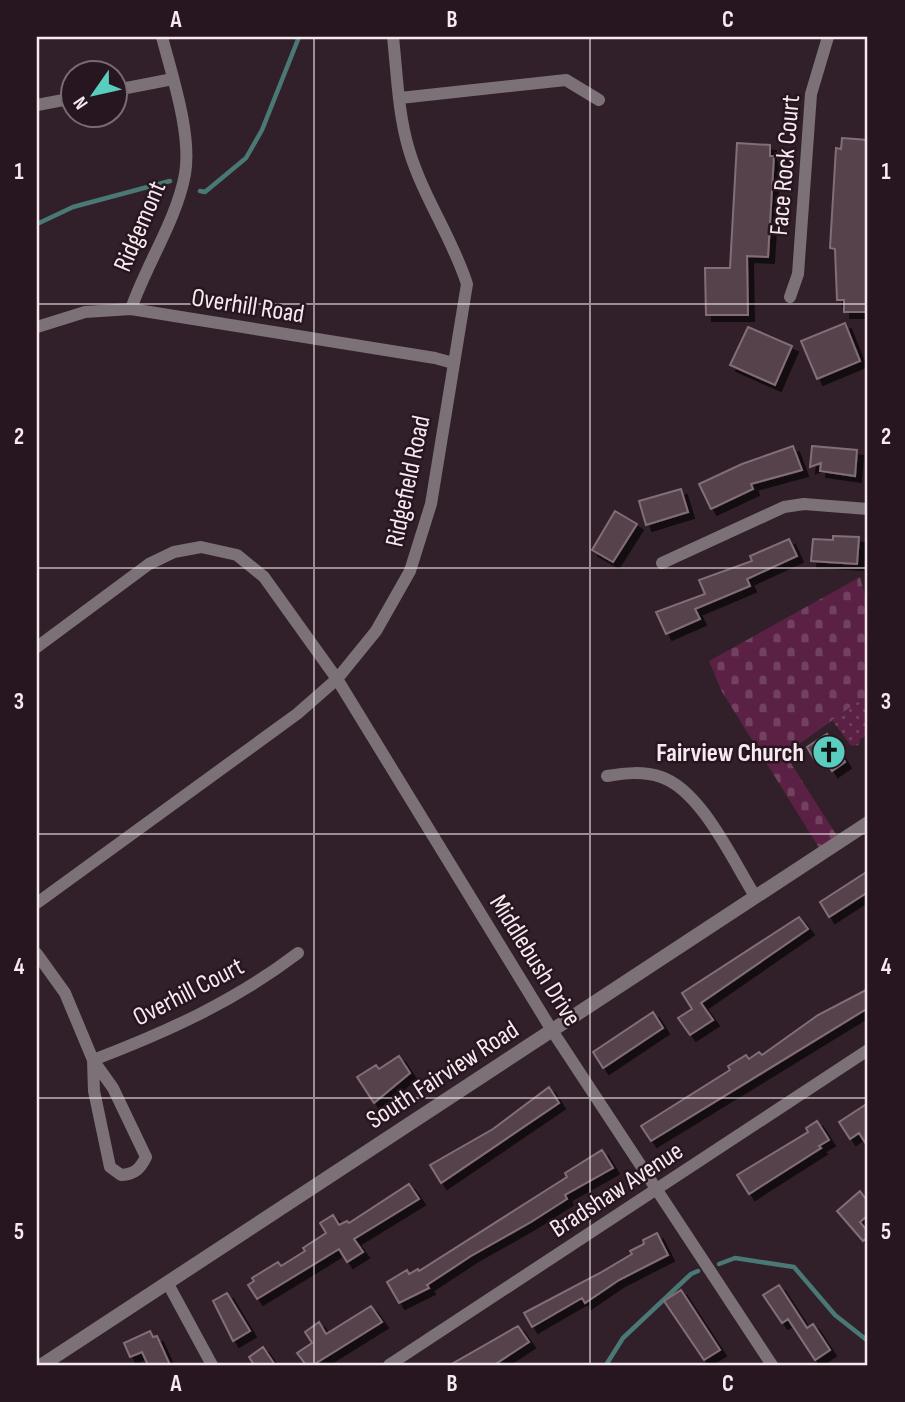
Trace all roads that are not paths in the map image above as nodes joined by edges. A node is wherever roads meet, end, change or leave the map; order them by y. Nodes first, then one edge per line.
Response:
1 (162, 37) edge
2 (393, 37) edge
3 (828, 37) edge
4 (173, 79) junction
5 (130, 87) edge
6 (400, 98) junction
7 (599, 100) dead end
8 (60, 101) edge
9 (37, 105) edge
10 (790, 297) dead end
11 (131, 309) junction
12 (37, 327) edge
13 (453, 363) junction
14 (868, 509) edge
15 (662, 563) dead end
16 (37, 647) edge
17 (337, 679) junction
18 (607, 776) dead end
19 (868, 823) edge
20 (755, 896) junction
21 (37, 903) edge
22 (298, 953) dead end
23 (37, 954) edge
24 (553, 1032) junction
25 (868, 1050) edge
26 (93, 1060) junction
27 (657, 1189) junction
28 (167, 1282) junction
29 (42, 1365) edge
30 (212, 1365) edge
31 (388, 1365) edge
32 (772, 1365) edge

1 - 4 street, Ridgemont
2 - 6 street, Ridgefield Road
3 - 10 street, Face Rock Court
4 - 5 street
4 - 11 street, Ridgemont
6 - 7 street
6 - 13 street, Ridgefield Road
8 - 9 street
11 - 12 street, Overhill Road
11 - 13 street, Overhill Road
13 - 17 street, Ridgefield Road
14 - 15 street
16 - 17 street, Middlebush Drive
17 - 21 street, Ridgefield Road
17 - 24 street, Middlebush Drive
18 - 20 street
19 - 20 street, South Fairview Road
20 - 24 street, South Fairview Road
22 - 26 street, Overhill Court
23 - 26 street
24 - 27 street, Middlebush Drive
24 - 28 street, South Fairview Road
25 - 27 street, Bradshaw Avenue
26 - 26 street
27 - 31 street, Bradshaw Avenue
27 - 32 street, Middlebush Drive
28 - 29 street, South Fairview Road
28 - 30 street

